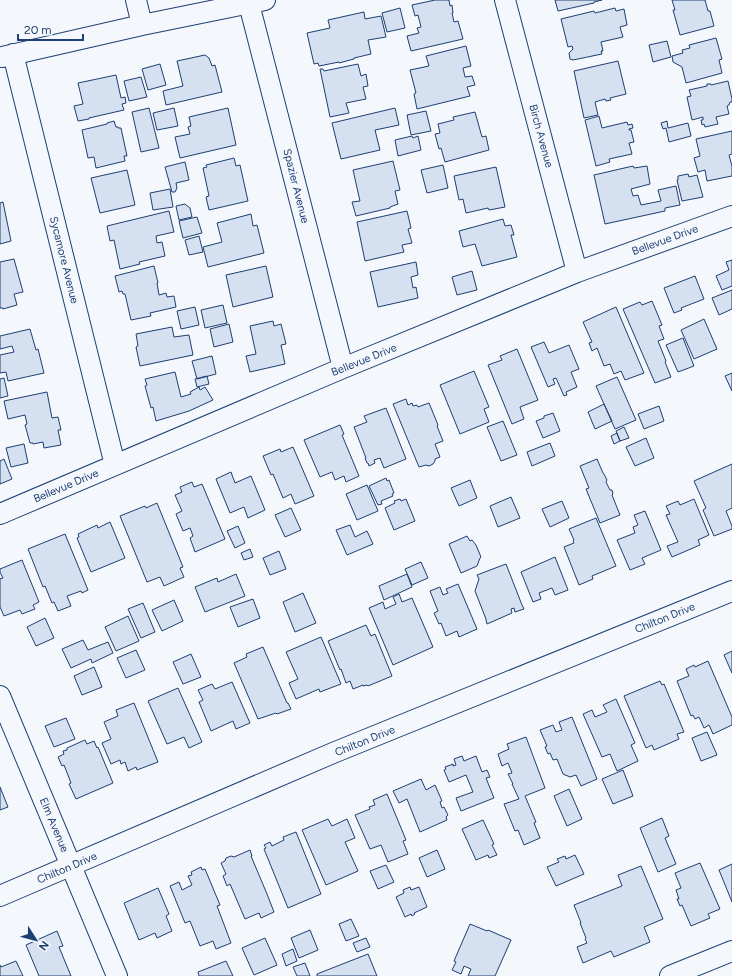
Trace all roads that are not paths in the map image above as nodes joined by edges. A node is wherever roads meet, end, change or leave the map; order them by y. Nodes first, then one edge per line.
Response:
1 (136, 0) edge
2 (505, 0) edge
3 (257, 2) edge
4 (142, 25) junction
5 (7, 56) edge
6 (732, 216) edge
7 (577, 272) junction
8 (343, 368) junction
9 (115, 465) junction
10 (0, 514) edge
11 (732, 591) edge
12 (0, 696) edge
13 (71, 866) junction
14 (0, 896) edge
15 (732, 951) edge
16 (117, 976) edge
17 (670, 976) edge

1 - 4 street
2 - 7 street, Birch Avenue
3 - 4 street
3 - 8 street, Spazier Avenue
4 - 5 street
5 - 9 street, Sycamore Avenue
6 - 7 street, Bellevue Drive
7 - 8 street, Bellevue Drive
8 - 9 street, Bellevue Drive
9 - 10 street, Bellevue Drive
11 - 13 street, Chilton Drive
12 - 13 street, Elm Avenue
13 - 14 street, Chilton Drive
13 - 16 street, Elm Avenue
15 - 17 street

